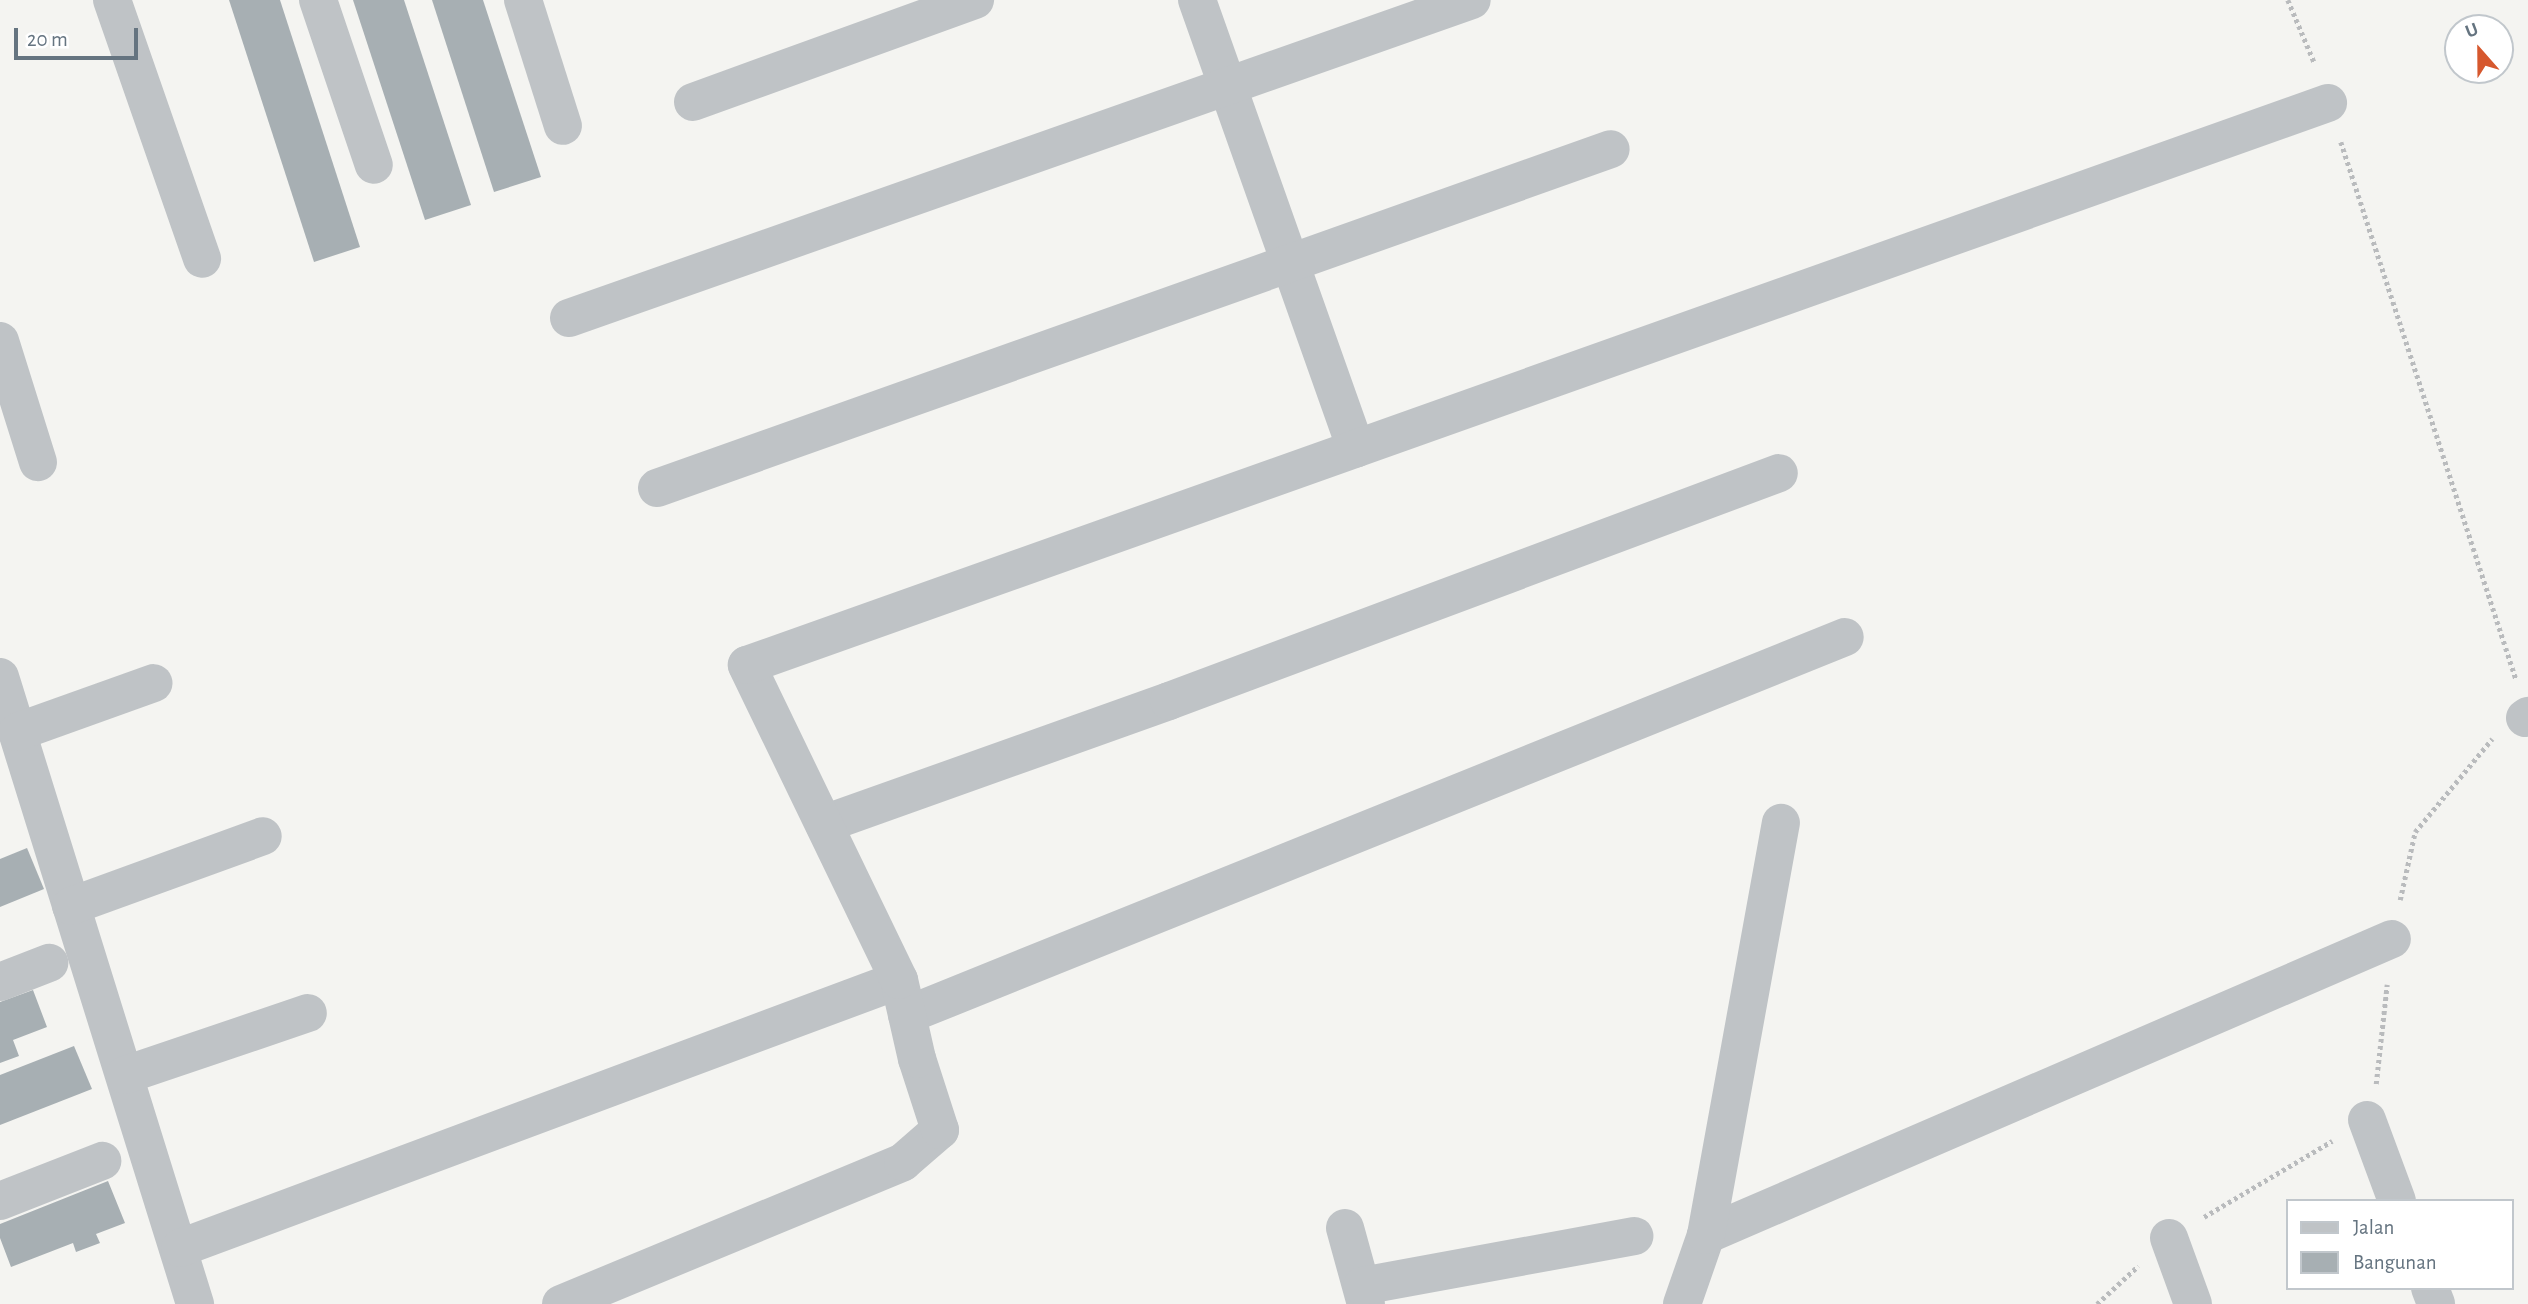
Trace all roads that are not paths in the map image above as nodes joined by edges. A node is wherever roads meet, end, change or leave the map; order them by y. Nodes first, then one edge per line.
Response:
1 (112, 0) edge
2 (318, 0) edge
3 (523, 0) edge
4 (975, 0) edge
5 (1197, 0) edge
6 (1472, 0) edge
7 (1227, 86) junction
8 (693, 102) dead end
9 (2329, 103) road end
10 (563, 127) dead end
11 (1611, 149) dead end
12 (374, 164) dead end
13 (202, 259) dead end
14 (1290, 263) junction
15 (569, 318) dead end
16 (0, 341) edge
17 (1356, 449) junction
18 (38, 462) dead end
19 (1779, 472) dead end
20 (657, 488) dead end
21 (1845, 637) dead end
22 (0, 677) edge
23 (154, 683) dead end
24 (13, 750) edge
25 (1781, 823) dead end
26 (824, 824) junction
27 (263, 836) dead end
28 (71, 906) junction
29 (2392, 939) road end
30 (49, 963) dead end
31 (0, 982) edge
32 (903, 998) junction
33 (308, 1013) dead end
34 (125, 1075) junction
35 (2367, 1120) road end
36 (102, 1161) dead end
37 (2397, 1199) edge
38 (0, 1201) edge
39 (1345, 1228) dead end
40 (1706, 1235) junction
41 (1634, 1236) dead end
42 (2169, 1238) road end
43 (180, 1248) junction
44 (1364, 1295) edge
45 (195, 1304) edge
46 (561, 1304) edge
47 (1682, 1304) edge
48 (2193, 1304) edge

1 - 13 street
2 - 12 street
3 - 10 street
4 - 8 street
5 - 7 street
6 - 7 street
7 - 14 street
7 - 15 street
9 - 17 street
11 - 14 street
14 - 17 street
14 - 20 street
16 - 18 street
17 - 26 street
19 - 26 street
21 - 32 street
22 - 24 street
23 - 24 street
24 - 28 street
25 - 40 street
26 - 32 street
27 - 28 street
28 - 34 street
29 - 40 street
30 - 31 street
32 - 43 street
32 - 46 street
33 - 34 street
34 - 43 street
35 - 37 street
36 - 38 street
39 - 44 street
40 - 47 street
41 - 44 street
42 - 48 street
43 - 45 street

